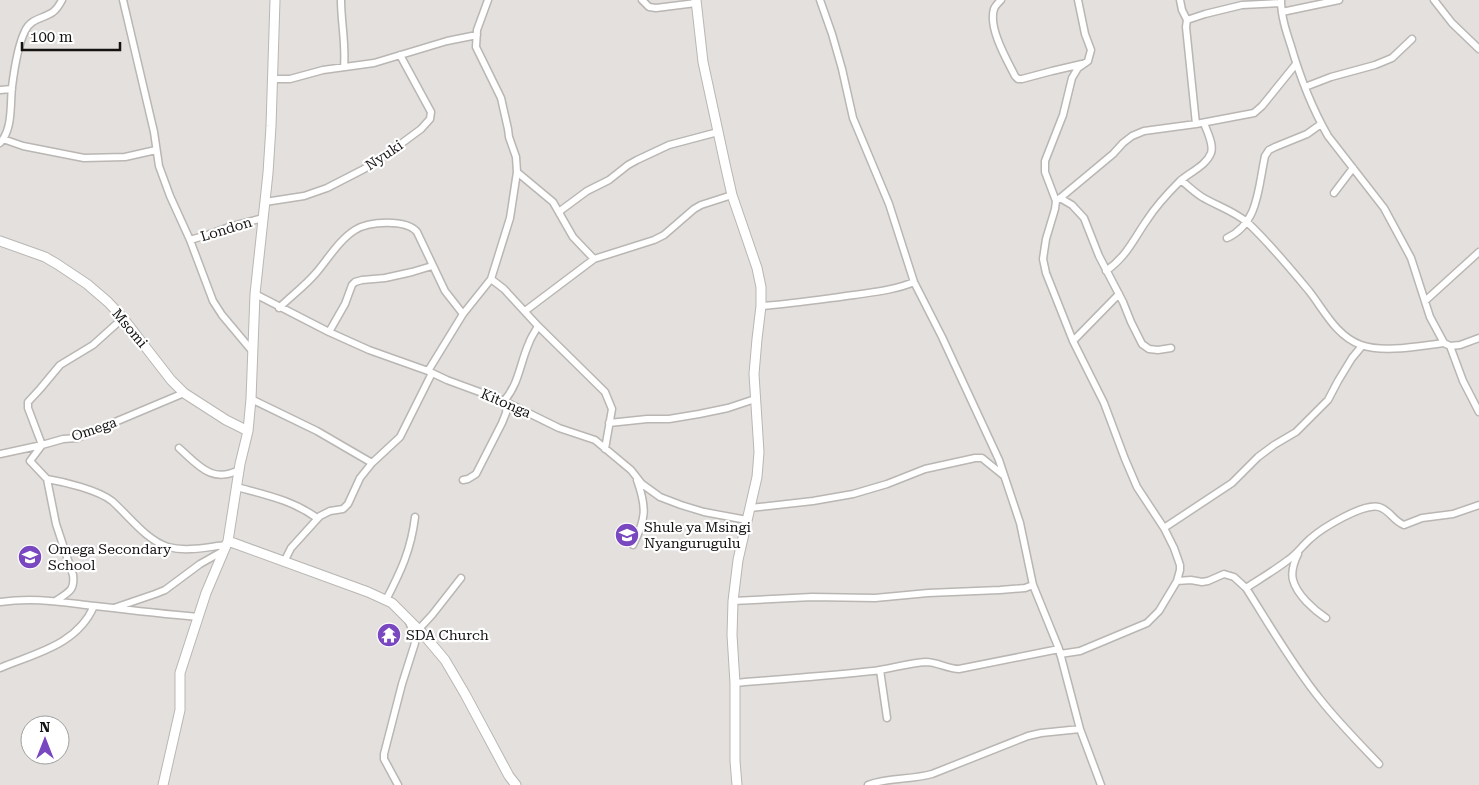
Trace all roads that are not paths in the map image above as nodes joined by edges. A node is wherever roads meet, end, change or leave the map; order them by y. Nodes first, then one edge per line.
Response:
1 (62, 0) edge
2 (123, 0) edge
3 (275, 0) edge
4 (341, 0) edge
5 (488, 0) edge
6 (642, 0) edge
7 (820, 0) edge
8 (1001, 0) edge
9 (1078, 0) edge
10 (1180, 0) edge
11 (1339, 0) edge
12 (1434, 0) edge
13 (696, 1) edge
14 (1281, 1) edge
15 (1282, 12) junction
16 (1187, 20) junction
17 (476, 35) junction
18 (1412, 39) dead end
19 (1479, 49) edge
20 (400, 54) junction
21 (1084, 64) junction
22 (1296, 64) junction
23 (344, 67) junction
24 (273, 80) junction
25 (1305, 87) junction
26 (12, 89) junction
27 (0, 90) edge
28 (1204, 123) junction
29 (1196, 124) junction
30 (1321, 124) junction
31 (718, 132) junction
32 (2, 141) edge
33 (156, 150) junction
34 (1353, 168) junction
35 (517, 172) junction
36 (1181, 180) junction
37 (1334, 193) dead end
38 (732, 195) junction
39 (1058, 200) junction
40 (265, 202) junction
41 (560, 212) junction
42 (263, 218) junction
43 (1247, 223) junction
44 (1226, 238) dead end
45 (190, 240) junction
46 (0, 242) edge
47 (1479, 252) edge
48 (594, 260) junction
49 (432, 266) junction
50 (1106, 271) junction
51 (490, 279) junction
52 (914, 282) junction
53 (254, 294) junction
54 (1119, 294) junction
55 (1425, 301) junction
56 (761, 306) junction
57 (279, 308) junction
58 (525, 311) junction
59 (463, 314) junction
60 (123, 318) junction
61 (538, 326) junction
62 (329, 332) junction
63 (1479, 338) edge
64 (1074, 341) junction
65 (1447, 345) junction
66 (1362, 346) junction
67 (1171, 348) dead end
68 (253, 352) junction
69 (430, 372) junction
70 (184, 393) junction
71 (251, 399) junction
72 (755, 399) junction
73 (506, 401) junction
74 (1479, 412) edge
75 (609, 423) junction
76 (248, 431) junction
77 (42, 445) junction
78 (178, 448) dead end
79 (605, 449) junction
80 (0, 454) edge
81 (372, 463) junction
82 (240, 469) junction
83 (1004, 476) junction
84 (636, 477) junction
85 (47, 479) junction
86 (462, 480) dead end
87 (237, 487) junction
88 (1479, 505) edge
89 (750, 508) junction
90 (415, 517) dead end
91 (317, 518) junction
92 (747, 520) junction
93 (1164, 528) junction
94 (633, 545) dead end
95 (226, 546) junction
96 (1298, 553) junction
97 (284, 562) junction
98 (461, 578) dead end
99 (1177, 581) junction
100 (1033, 585) junction
101 (1246, 588) junction
102 (57, 600) junction
103 (386, 600) junction
104 (733, 601) junction
105 (0, 602) edge
106 (94, 606) junction
107 (113, 608) junction
108 (198, 617) junction
109 (407, 618) junction
110 (1326, 618) dead end
111 (418, 629) junction
112 (1059, 652) junction
113 (0, 668) edge
114 (880, 670) junction
115 (736, 683) junction
116 (886, 718) dead end
117 (1080, 729) junction
118 (1379, 764) dead end
119 (898, 779) junction
120 (163, 785) edge
121 (398, 785) edge
122 (516, 785) edge
123 (737, 785) edge
124 (868, 785) edge
125 (904, 785) edge
126 (1101, 785) edge

1 - 26 street
2 - 33 street
3 - 24 street
4 - 23 street
5 - 17 street
6 - 13 street
7 - 52 street
8 - 21 street
9 - 21 street
10 - 16 street
11 - 15 street
12 - 19 street
13 - 31 street
14 - 15 street
14 - 16 street
15 - 22 street
16 - 29 street
17 - 20 street
17 - 35 street
18 - 25 street
20 - 23 street
20 - 40 street, Nyuki
21 - 39 street
22 - 25 street
22 - 28 street
23 - 24 street
24 - 40 street
25 - 30 street
26 - 27 street
26 - 32 street
28 - 29 street
28 - 36 street
29 - 39 street
30 - 34 street
30 - 43 street
31 - 38 street
31 - 41 street
32 - 33 street
33 - 45 street
34 - 37 street
34 - 55 street
35 - 41 street
35 - 51 street
36 - 43 street
36 - 50 street
38 - 48 street
38 - 56 street
39 - 50 street
39 - 64 street
40 - 42 street
41 - 48 street
42 - 45 street, London
42 - 53 street
43 - 44 street
43 - 66 street
45 - 68 street
46 - 60 street, Msomi
47 - 55 street
48 - 58 street
49 - 57 street
49 - 59 street
49 - 62 street
50 - 54 street
51 - 58 street
51 - 59 street
52 - 56 street
52 - 83 street
53 - 57 street, Kitonga
53 - 68 street
54 - 64 street
54 - 67 street
55 - 65 street
56 - 72 street
57 - 62 street, Kitonga
58 - 61 street
59 - 69 street
60 - 70 street, Msomi
60 - 77 street
61 - 73 street
61 - 75 street
62 - 69 street, Kitonga
63 - 65 street
64 - 93 street
65 - 66 street
65 - 74 street
66 - 93 street
68 - 71 street
69 - 73 street, Kitonga
69 - 81 street
70 - 76 street, Msomi
70 - 77 street, Omega
71 - 76 street
71 - 81 street
72 - 75 street
72 - 89 street
73 - 79 street, Kitonga
73 - 86 street
75 - 79 street
76 - 82 street
77 - 80 street, Omega
77 - 85 street
78 - 82 street
79 - 84 street, Kitonga
81 - 91 street
82 - 87 street
83 - 89 street
83 - 100 street
84 - 92 street, Kitonga
84 - 94 street
85 - 95 street
85 - 102 street
87 - 91 street
87 - 95 street
88 - 96 street
89 - 92 street
90 - 103 street
91 - 97 street
92 - 104 street
93 - 99 street
95 - 97 street
95 - 107 street
95 - 108 street
96 - 101 street
96 - 110 street
97 - 103 street
98 - 111 street
99 - 101 street
99 - 112 street
100 - 104 street
100 - 112 street
101 - 118 street
102 - 105 street
102 - 106 street
103 - 109 street
104 - 115 street
106 - 107 street
106 - 113 street
107 - 108 street
108 - 120 street
109 - 111 street
109 - 121 street
111 - 122 street
112 - 114 street
112 - 117 street
114 - 115 street
114 - 116 street
115 - 123 street
117 - 119 street
117 - 126 street
119 - 124 street
119 - 125 street

